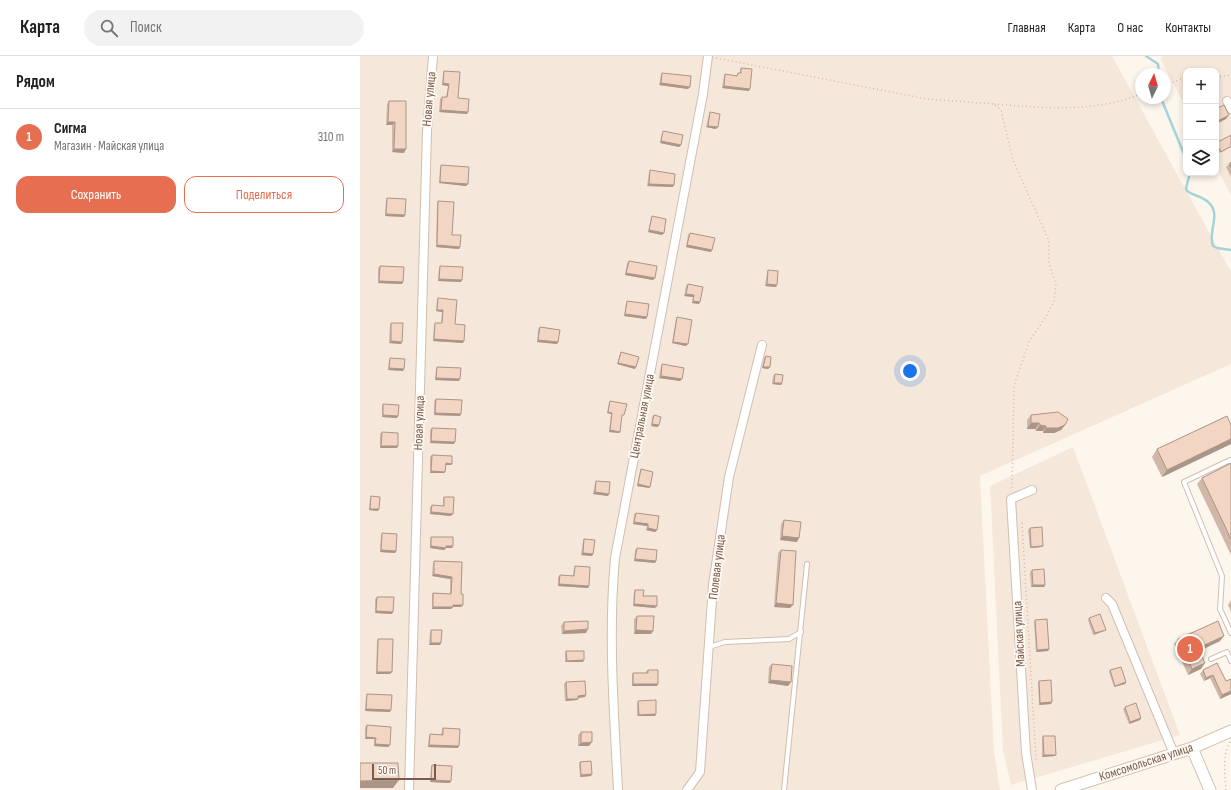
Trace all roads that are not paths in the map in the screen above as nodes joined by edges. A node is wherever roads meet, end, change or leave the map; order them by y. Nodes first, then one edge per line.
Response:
1 (433, 56) edge
2 (708, 56) edge
3 (1227, 101) dead end
4 (1231, 109) edge
5 (762, 345) dead end
6 (1231, 463) edge
7 (1032, 490) dead end
8 (807, 564) dead end
9 (1106, 598) dead end
10 (801, 632) junction
11 (1231, 633) edge
12 (709, 648) junction
13 (1211, 659) dead end
14 (1231, 661) edge
15 (1231, 731) edge
16 (1192, 748) junction
17 (1174, 754) junction
18 (409, 790) edge
19 (618, 790) edge
20 (687, 790) edge
21 (784, 790) edge
22 (1032, 790) edge
23 (1061, 790) edge
24 (1210, 790) edge

1 - 18 street, Новая улица
2 - 19 street, Центральная улица
3 - 4 street
5 - 12 street, Полевая улица
6 - 11 lane
7 - 22 street, Майская улица
8 - 10 lane
9 - 17 street
10 - 12 lane
10 - 21 lane
12 - 20 street, Полевая улица
13 - 14 lane
15 - 16 main road, Комсомольская улица
16 - 17 main road, Комсомольская улица
16 - 24 main road
17 - 23 main road, Комсомольская улица

